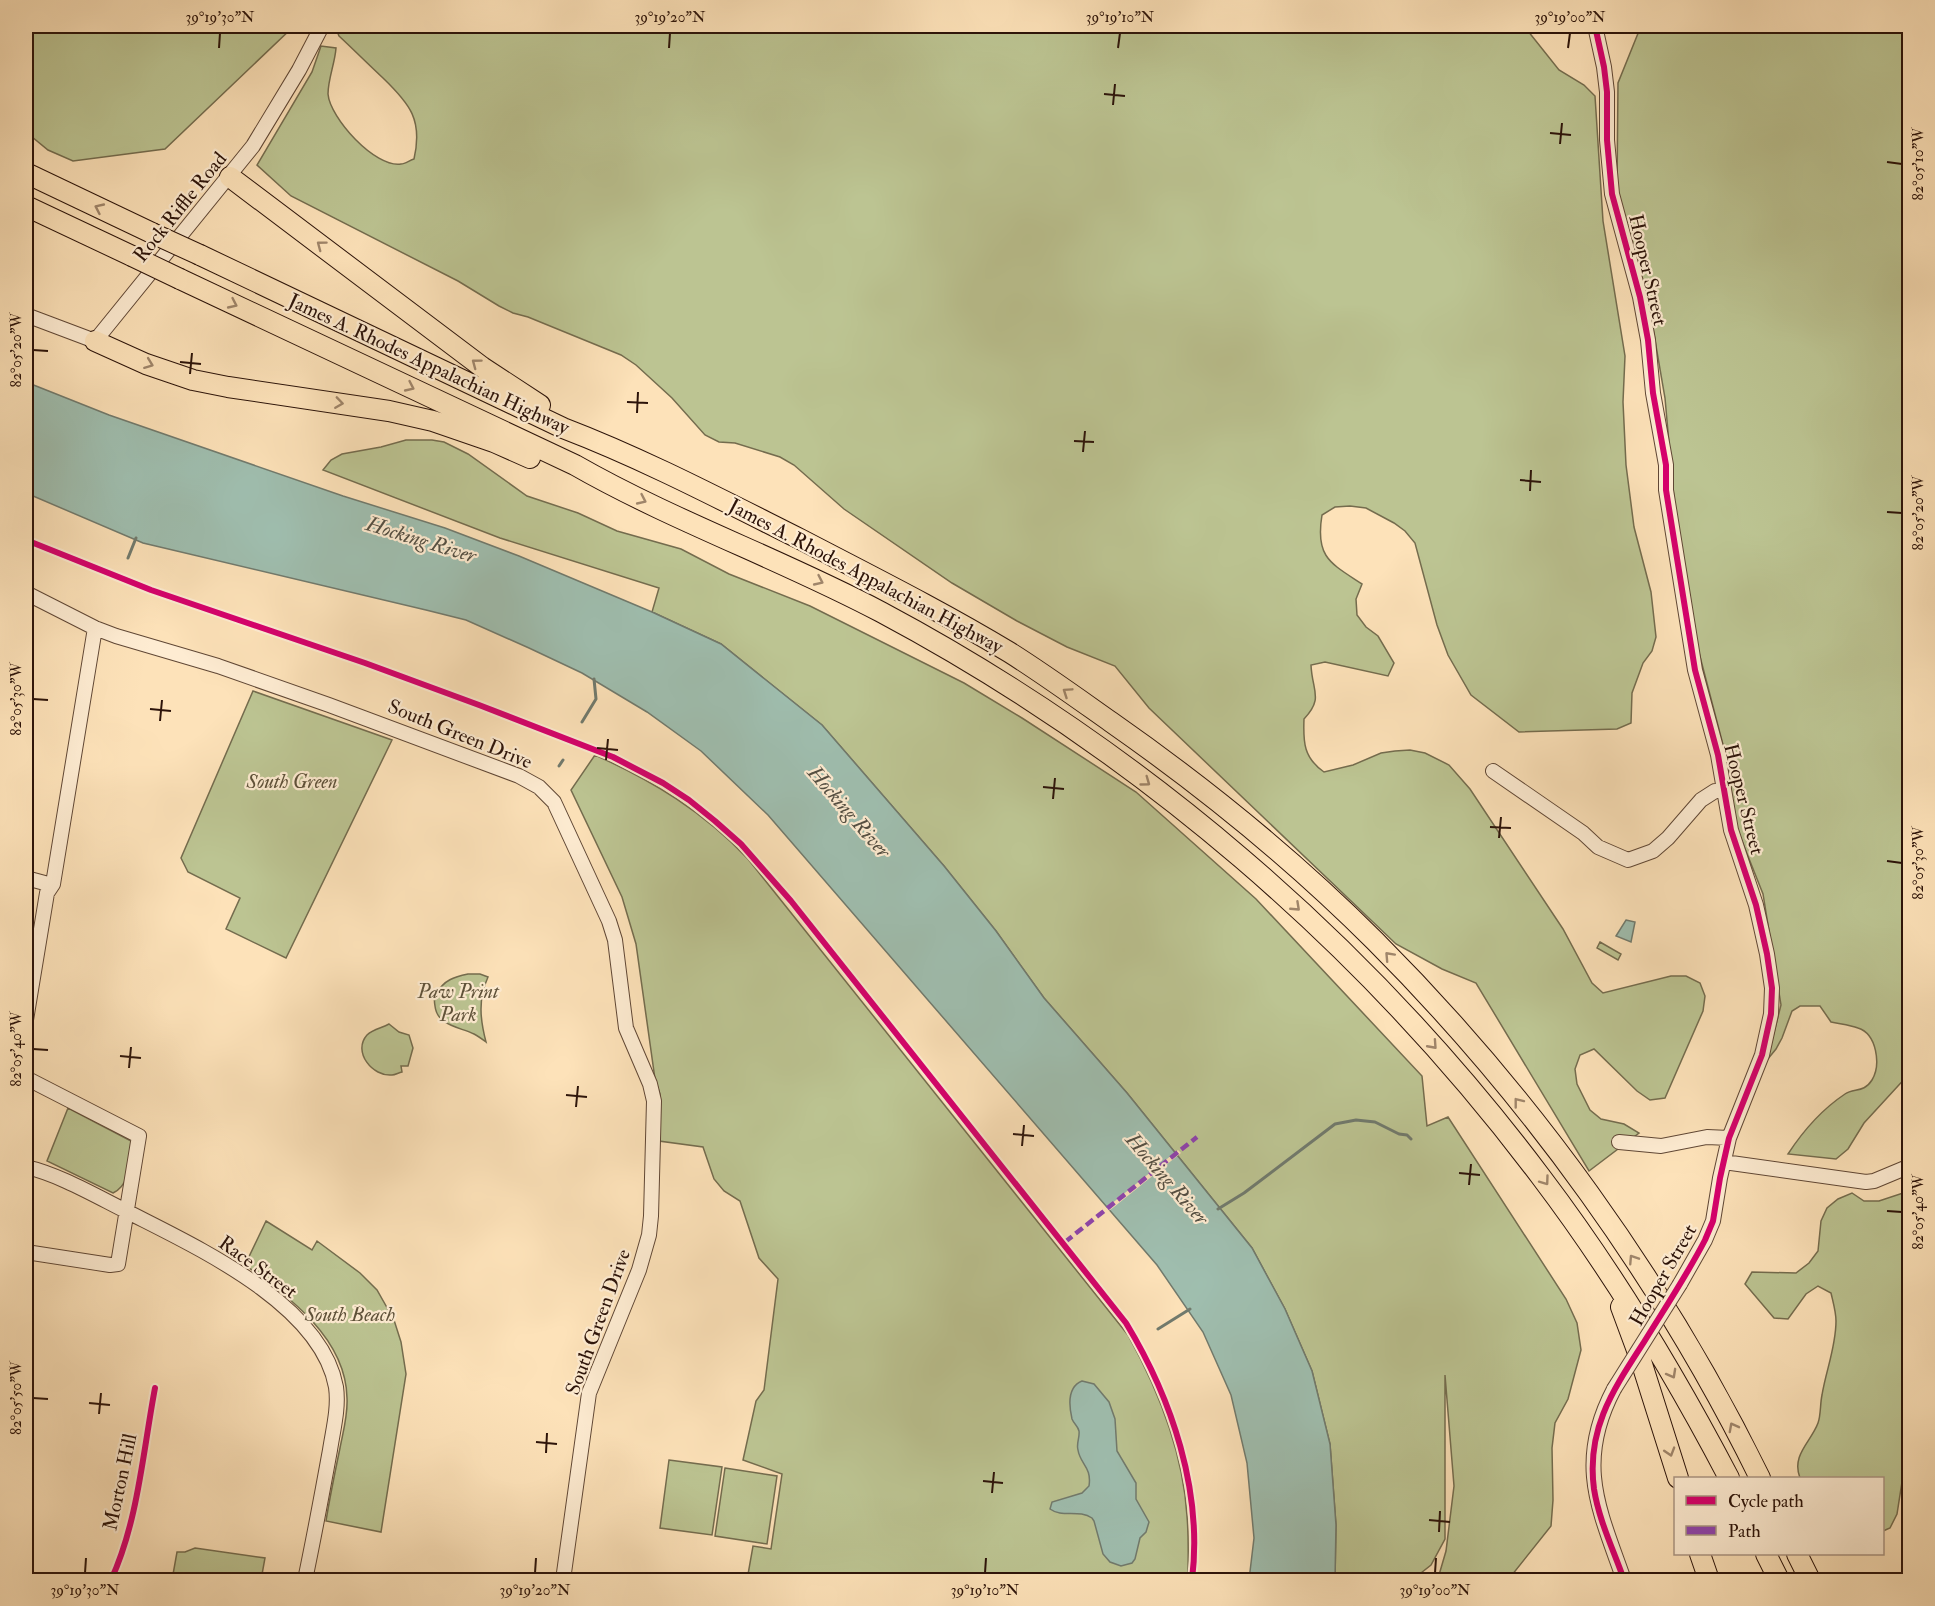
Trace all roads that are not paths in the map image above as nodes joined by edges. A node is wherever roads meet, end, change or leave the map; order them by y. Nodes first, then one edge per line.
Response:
1 (322, 26) edge
2 (1595, 26) edge
3 (26, 173) edge
4 (230, 177) junction
5 (26, 206) edge
6 (26, 315) edge
7 (95, 341) junction
8 (596, 440) junction
9 (617, 489) junction
10 (26, 593) edge
11 (95, 628) junction
12 (1493, 771) dead end
13 (1724, 791) junction
14 (26, 878) edge
15 (52, 885) junction
16 (26, 1020) edge
17 (26, 1078) edge
18 (1729, 1138) junction
19 (1619, 1142) dead end
20 (1724, 1162) junction
21 (1910, 1166) edge
22 (26, 1167) edge
23 (127, 1212) junction
24 (26, 1251) edge
25 (1608, 1271) junction
26 (1677, 1477) edge
27 (1728, 1477) edge
28 (1759, 1477) edge
29 (1700, 1555) edge
30 (1766, 1555) edge
31 (1797, 1555) edge
32 (305, 1581) edge
33 (563, 1581) edge
34 (1624, 1581) edge
35 (1708, 1581) edge
36 (1779, 1581) edge
37 (1810, 1581) edge

1 - 4 street, Rock Riffle Road
2 - 13 street, Hooper Street
8 -> 3 highway, James A. Rhodes Appalachian Highway, bridge
4 - 7 street, Rock Riffle Road
8 -> 4 highway
5 -> 9 highway, James A. Rhodes Appalachian Highway, bridge
6 - 7 street
7 -> 9 highway
28 -> 8 highway, James A. Rhodes Appalachian Highway
9 -> 25 highway, James A. Rhodes Appalachian Highway
10 - 11 street, South Green Drive
11 - 15 street
11 - 33 street, South Green Drive
12 - 13 street
13 - 18 street, Hooper Street
14 - 15 street
15 - 16 street
17 - 23 street
18 - 19 street
18 - 20 street, Hooper Street
20 - 21 street
20 - 34 street, Hooper Street, bridge
22 - 23 street, Race Street
23 - 24 street
23 - 32 street, Race Street
25 -> 26 highway
25 -> 27 highway, James A. Rhodes Appalachian Highway
29 - 35 highway
30 - 36 highway
31 - 37 highway

